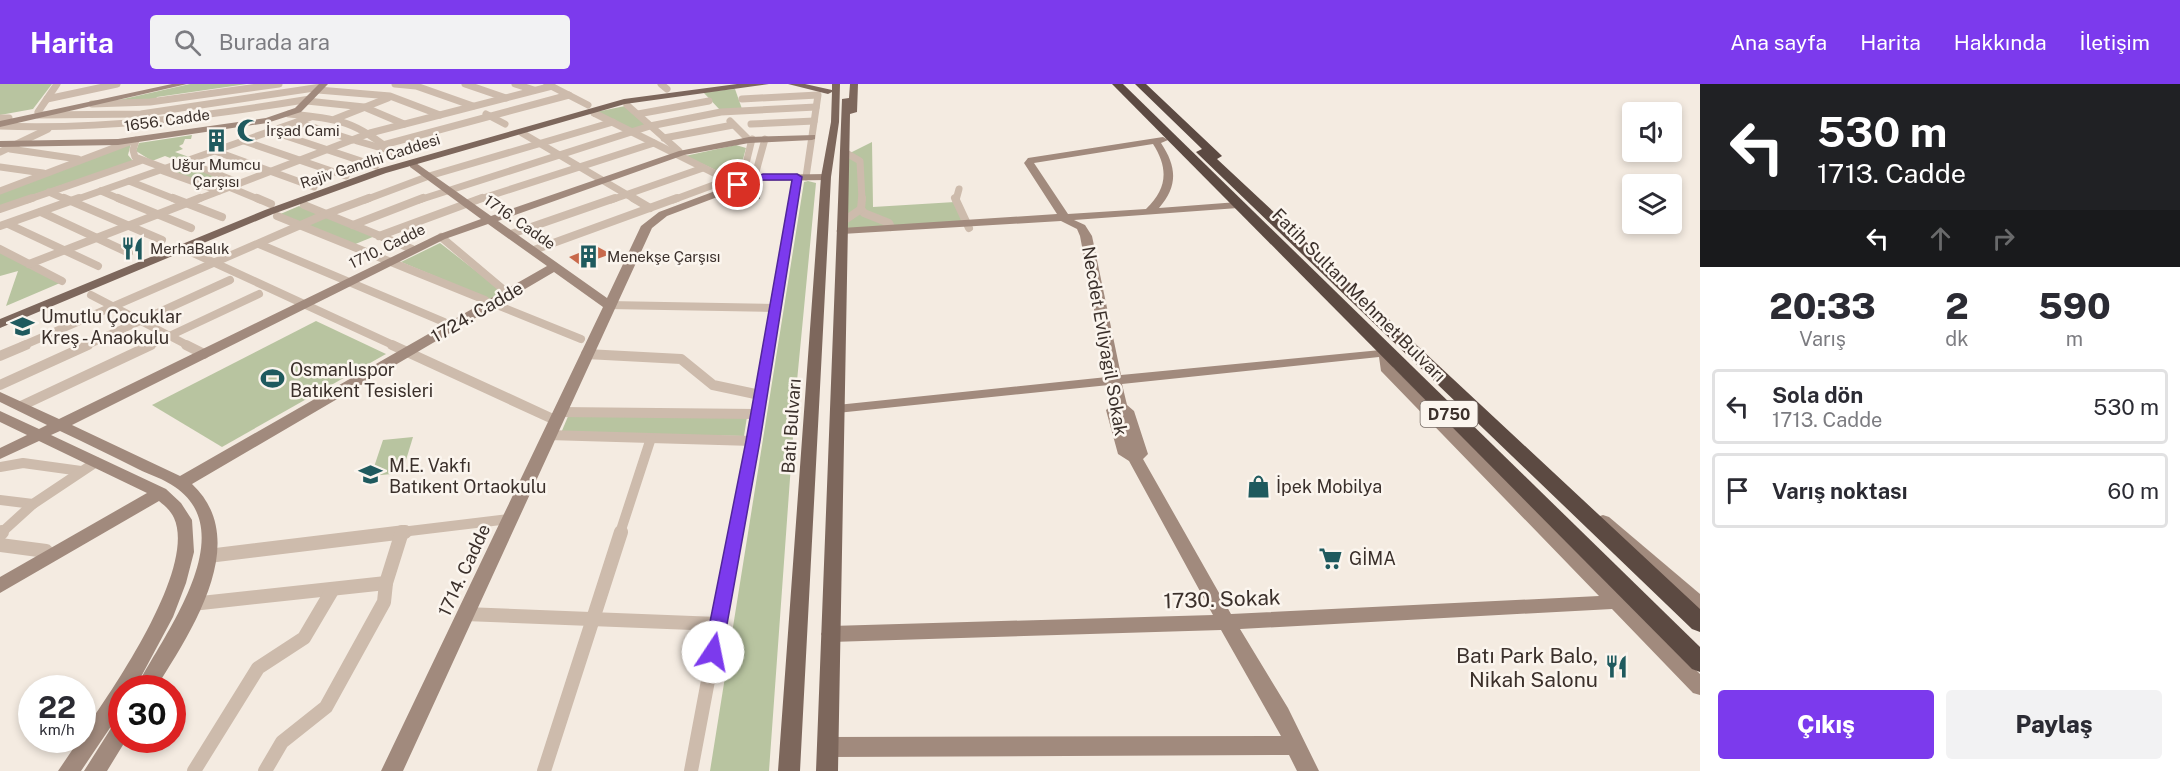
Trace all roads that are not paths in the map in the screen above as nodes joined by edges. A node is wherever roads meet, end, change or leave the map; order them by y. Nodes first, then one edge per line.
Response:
1 (57, 84) edge
2 (86, 84) edge
3 (117, 84) edge
4 (168, 84) edge
5 (183, 84) edge
6 (279, 84) edge
7 (395, 84) edge
8 (465, 84) edge
9 (515, 84) edge
10 (765, 84) edge
11 (792, 84) edge
12 (836, 84) edge
13 (845, 84) edge
14 (1107, 84) edge
15 (1117, 84) edge
16 (1129, 84) edge
17 (1140, 84) edge
18 (418, 85) edge
19 (550, 85) edge
20 (664, 86) edge
21 (321, 87) edge
22 (702, 88) edge
23 (737, 88) dead end
24 (827, 88) edge
25 (857, 88) edge
26 (535, 90) junction
27 (52, 91) junction
28 (218, 92) junction
29 (569, 94) junction
30 (390, 96) junction
31 (506, 98) junction
32 (47, 99) junction
33 (742, 99) junction
34 (309, 100) junction
35 (710, 101) junction
36 (150, 102) junction
37 (219, 103) junction
38 (92, 104) junction
39 (627, 105) dead end
40 (473, 106) junction
41 (364, 107) junction
42 (816, 107) junction
43 (591, 109) junction
44 (746, 111) junction
45 (721, 112) junction
46 (38, 114) junction
47 (141, 114) junction
48 (220, 114) junction
49 (289, 114) junction
50 (638, 114) junction
51 (73, 115) junction
52 (440, 115) junction
53 (490, 116) junction
54 (311, 117) junction
55 (335, 119) junction
56 (2, 121) edge
57 (814, 121) junction
58 (297, 122) junction
59 (613, 122) junction
60 (405, 124) junction
61 (505, 124) dead end
62 (733, 124) junction
63 (751, 124) junction
64 (131, 126) junction
65 (650, 126) junction
66 (221, 128) junction
67 (48, 129) junction
68 (271, 131) junction
69 (633, 132) junction
70 (522, 133) dead end
71 (370, 134) junction
72 (812, 137) junction
73 (664, 138) junction
74 (756, 139) junction
75 (134, 140) junction
76 (355, 140) junction
77 (244, 141) junction
78 (1160, 141) junction
79 (118, 142) junction
80 (654, 142) junction
81 (540, 143) junction
82 (19, 146) junction
83 (4, 147) edge
84 (385, 147) junction
85 (327, 150) junction
86 (215, 151) junction
87 (830, 151) junction
88 (0, 152) edge
89 (559, 154) junction
90 (680, 154) junction
91 (396, 155) dead end
92 (846, 157) junction
93 (81, 160) junction
94 (140, 160) junction
95 (300, 160) junction
96 (186, 162) junction
97 (414, 165) dead end
98 (376, 166) junction
99 (580, 166) junction
100 (0, 167) edge
101 (703, 168) junction
102 (164, 170) junction
103 (270, 171) junction
104 (46, 173) junction
105 (345, 176) junction
106 (429, 176) junction
107 (802, 177) junction
108 (826, 177) junction
109 (754, 179) junction
110 (1232, 179) junction
111 (603, 180) junction
112 (727, 180) junction
113 (1214, 180) junction
114 (129, 181) junction
115 (240, 183) junction
116 (740, 185) junction
117 (843, 185) junction
118 (860, 185) junction
119 (229, 187) junction
120 (314, 187) junction
121 (1, 189) edge
122 (447, 189) junction
123 (959, 189) dead end
124 (101, 191) junction
125 (219, 191) junction
126 (49, 192) junction
127 (627, 194) junction
128 (756, 197) dead end
129 (71, 201) junction
130 (187, 203) junction
131 (467, 203) junction
132 (271, 204) junction
133 (304, 205) dead end
134 (1238, 205) junction
135 (0, 209) edge
136 (861, 209) junction
137 (41, 212) junction
138 (1148, 213) junction
139 (158, 214) junction
140 (326, 214) junction
141 (650, 215) junction
142 (277, 216) dead end
143 (222, 217) dead end
144 (489, 219) junction
145 (1075, 219) junction
146 (4, 225) edge
147 (301, 225) junction
148 (353, 225) junction
149 (967, 225) junction
150 (129, 226) junction
151 (891, 227) junction
152 (191, 228) dead end
153 (842, 230) junction
154 (511, 234) junction
155 (379, 236) junction
156 (441, 237) junction
157 (97, 238) junction
158 (162, 240) dead end
159 (259, 244) junction
160 (0, 249) edge
161 (412, 249) junction
162 (64, 250) junction
163 (534, 250) junction
164 (189, 251) dead end
165 (129, 253) dead end
166 (388, 261) junction
167 (215, 263) junction
168 (29, 264) junction
169 (98, 266) dead end
170 (556, 266) junction
171 (230, 280) dead end
172 (62, 281) dead end
173 (348, 282) junction
174 (504, 290) dead end
175 (259, 294) dead end
176 (91, 295) dead end
177 (488, 302) junction
178 (303, 304) junction
179 (608, 305) junction
180 (114, 307) junction
181 (775, 308) junction
182 (0, 314) edge
183 (141, 321) junction
184 (444, 322) dead end
185 (0, 324) edge
186 (170, 336) junction
187 (583, 346) junction
188 (407, 352) junction
189 (1386, 352) junction
190 (204, 354) junction
191 (0, 356) edge
192 (1114, 380) junction
193 (0, 385) edge
194 (760, 395) junction
195 (0, 396) edge
196 (21, 406) junction
197 (837, 409) junction
198 (757, 414) junction
199 (0, 416) edge
200 (554, 422) junction
201 (62, 426) junction
202 (41, 436) junction
203 (651, 438) junction
204 (753, 441) junction
205 (0, 454) edge
206 (96, 462) junction
207 (0, 467) edge
208 (81, 471) junction
209 (1544, 475) junction
210 (181, 483) junction
211 (160, 493) junction
212 (0, 500) edge
213 (33, 504) junction
214 (509, 519) junction
215 (402, 532) junction
216 (0, 534) edge
217 (0, 545) edge
218 (46, 551) dead end
219 (208, 556) junction
220 (386, 583) junction
221 (0, 586) edge
222 (333, 589) junction
223 (1615, 602) junction
224 (192, 603) junction
225 (1700, 605) edge
226 (465, 614) junction
227 (593, 619) junction
228 (1659, 621) junction
229 (1226, 622) junction
230 (1700, 623) edge
231 (718, 624) junction
232 (831, 634) junction
233 (1700, 662) edge
234 (153, 675) edge
235 (1700, 680) edge
236 (1700, 687) edge
237 (1296, 745) junction
238 (828, 747) junction
239 (108, 750) edge
240 (69, 771) edge
241 (95, 771) edge
242 (194, 771) edge
243 (265, 771) edge
244 (392, 771) edge
245 (544, 771) edge
246 (691, 771) edge
247 (789, 771) edge
248 (827, 771) edge
249 (1308, 771) edge

1 - 27 street
2 - 27 street
3 - 32 street
4 - 46 street
5 - 38 street
6 - 28 street
7 - 18 street
8 - 31 street
9 - 26 street
10 - 185 main road, Rajiv Gandhi Caddesi
11 - 24 main road
12 - 87 main road, Batı Bulvarı
13 - 92 main road
14 - 78 highway
15 - 113 highway, Fatih Sultan Mehmet Bulvarı / D750
16 - 110 highway, Fatih Sultan Mehmet Bulvarı / D750
17 - 110 highway
18 - 30 street
18 - 40 street
19 - 26 street
19 - 29 street
20 - 22 main road, Rajiv Gandhi Caddesi
20 - 43 main road, Rajiv Gandhi Caddesi
21 - 30 street
21 - 34 street, 1656. Cadde
21 - 37 street
22 - 35 street
23 - 33 street
24 - 87 main road
25 - 92 main road
26 - 31 street
27 - 32 street
28 - 36 street
28 - 37 street
29 - 43 street
29 - 53 street
30 - 41 street
30 - 52 street
31 - 40 street
32 - 46 street
33 - 42 street
33 - 44 street
34 - 41 street
34 - 48 street
34 - 49 street, 1656. Cadde
35 - 45 street
35 - 50 street
36 - 38 street
36 - 47 street
37 - 47 street
37 - 48 street
38 - 46 street
39 - 50 street
40 - 52 street
40 - 53 street
41 - 55 street
41 - 60 street
42 - 44 street
42 - 57 street
43 - 59 street
43 - 98 main road, Rajiv Gandhi Caddesi
44 - 45 street
44 - 63 street
45 - 62 street
45 - 65 street
46 - 51 street
46 - 56 street
47 - 51 street
47 - 64 street
48 - 64 street
48 - 66 street
49 - 54 street
49 - 66 street, 1656. Cadde
50 - 65 street
51 - 67 street
52 - 60 street
53 - 61 street
53 - 84 street
54 - 55 street
54 - 58 street
55 - 71 street
56 - 67 street
57 - 63 street
57 - 72 street
58 - 68 street
58 - 76 street
59 - 69 street
59 - 81 street
60 - 71 street
62 - 73 street
62 - 74 street
63 - 74 street
64 - 67 street
64 - 79 street
65 - 69 street
65 - 73 street
66 - 75 street, 1656. Cadde
67 - 82 street
68 - 77 street
68 - 85 street
69 - 80 street
69 - 89 street
70 - 81 street
71 - 76 street
71 - 84 street
72 - 74 street, 1710. Cadde
72 - 107 street
73 - 90 street
74 - 90 street, 1710. Cadde
74 - 109 street
74 - 116 street
75 - 79 street, 1656. Cadde
75 - 93 street
75 - 94 street
76 - 84 street
76 - 85 street
77 - 86 street
77 - 95 street
78 - 113 highway
78 - 138 street
78 - 145 street, Necdet Evliyagil Sokak
79 - 82 street, 1656. Cadde
80 - 90 street
80 - 99 street
81 - 89 street
81 - 106 street
82 - 83 street, 1656. Cadde
83 - 88 street
83 - 93 street
84 - 91 street
85 - 95 street
85 - 98 street
86 - 96 street
86 - 103 street
87 - 108 main road, Batı Bulvarı
89 - 99 street
89 - 122 street
90 - 101 street
90 - 111 street, 1710. Cadde
92 - 117 main road
92 - 118 street
93 - 104 street
94 - 102 street
94 - 126 street
95 - 103 street
95 - 105 street
96 - 102 street
96 - 115 street
97 - 106 street, 1716. Cadde
98 - 105 main road, Rajiv Gandhi Caddesi
99 - 111 street
99 - 131 street
100 - 104 street
101 - 112 street
101 - 127 street
102 - 114 street
102 - 125 street
103 - 115 street
103 - 120 street
104 - 121 street
105 - 120 main road, Rajiv Gandhi Caddesi
106 - 122 street, 1716. Cadde
106 - 140 street
107 - 108 street
107 - 109 street
107 - 181 street
108 - 247 main road, Batı Bulvarı
109 - 116 street
110 - 209 highway, Fatih Sultan Mehmet Bulvarı / D750
111 - 127 street
111 - 144 street, 1710. Cadde
112 - 116 street
112 - 141 street
113 - 134 highway, Fatih Sultan Mehmet Bulvarı / D750
114 - 124 street
114 - 130 street
115 - 119 street
116 - 128 street
116 - 141 street
117 - 118 street
117 - 153 main road
118 - 136 street
119 - 125 street
119 - 132 street
120 - 132 main road, Rajiv Gandhi Caddesi
122 - 131 street, 1716. Cadde
122 - 148 street
123 - 149 street
124 - 129 street
124 - 139 street
125 - 130 street
126 - 129 street
126 - 135 street
127 - 141 street
127 - 154 street
129 - 137 street
129 - 150 street
130 - 139 street
130 - 143 street
131 - 144 street, 1716. Cadde
131 - 155 street
132 - 182 main road, Rajiv Gandhi Caddesi
133 - 140 street
134 - 138 street
134 - 189 highway, Fatih Sultan Mehmet Bulvarı / D750
136 - 151 street
136 - 153 street
137 - 146 street
137 - 157 street
138 - 145 street
139 - 150 street
139 - 152 street
140 - 147 street
140 - 148 street
141 - 163 street
141 - 179 street, 1714. Cadde
142 - 147 street
144 - 154 street, 1716. Cadde
144 - 156 street, 1710. Cadde
145 - 149 street
145 - 192 street, Necdet Evliyagil Sokak
146 - 162 street
147 - 159 street
147 - 166 street
148 - 155 street
149 - 151 street
149 - 153 street
150 - 157 street
150 - 158 street
151 - 153 street
153 - 197 main road
154 - 163 street, 1716. Cadde
155 - 161 street
156 - 161 street, 1710. Cadde
156 - 174 street
157 - 162 street
157 - 165 street
159 - 167 street
159 - 173 street
160 - 168 street
161 - 166 street, 1710. Cadde
162 - 168 street
162 - 169 street
163 - 170 street, 1716. Cadde
164 - 167 street
166 - 173 street, 1710. Cadde
166 - 177 street
167 - 178 street
167 - 180 street
168 - 172 street
170 - 177 street, 1724. Cadde
170 - 179 street, 1716. Cadde
171 - 183 street
173 - 178 street, 1710. Cadde
173 - 184 street
175 - 186 street
176 - 180 street
177 - 187 street
177 - 188 street, 1724. Cadde
178 - 188 street
178 - 190 street, 1710. Cadde
179 - 181 street
179 - 187 street, 1714. Cadde
180 - 183 street
180 - 191 street
181 - 194 street
183 - 186 street
183 - 193 street
186 - 190 street
186 - 196 street
187 - 194 street
187 - 200 street, 1714. Cadde
188 - 200 street
188 - 210 street, 1724. Cadde
189 - 192 street
189 - 223 street
189 - 228 highway, Fatih Sultan Mehmet Bulvarı / D750
190 - 201 street, 1710. Cadde
192 - 197 street
192 - 229 street, Necdet Evliyagil Sokak
194 - 198 street
195 - 196 street
196 - 201 street
197 - 232 main road
198 - 200 street
198 - 204 street
199 - 202 street
200 - 203 street
200 - 214 street, 1714. Cadde
201 - 202 street, 1710. Cadde
201 - 210 street
202 - 205 street, 1710. Cadde
202 - 206 street
203 - 204 street
203 - 227 street
204 - 231 street
206 - 208 street
206 - 211 street
207 - 208 street
208 - 213 street
209 - 225 street
209 - 230 highway, Fatih Sultan Mehmet Bulvarı / D750
210 - 219 street
211 - 221 street
211 - 240 street
212 - 213 street
213 - 216 street
214 - 215 street
214 - 226 street, 1714. Cadde
215 - 219 street
215 - 220 street
217 - 218 street
219 - 224 street
220 - 222 street
220 - 243 street
222 - 224 street
222 - 242 street
223 - 229 street, 1730. Sokak
223 - 236 street
224 - 234 street
226 - 227 street
226 - 244 street, 1714. Cadde
227 - 231 street
227 - 245 street
228 - 233 highway, Fatih Sultan Mehmet Bulvarı / D750
228 - 235 street
229 - 232 street, 1730. Sokak
229 - 237 street, Necdet Evliyagil Sokak
231 - 246 street
232 - 238 main road
237 - 238 street
237 - 249 street, Necdet Evliyagil Sokak
238 - 248 main road
239 - 241 street

